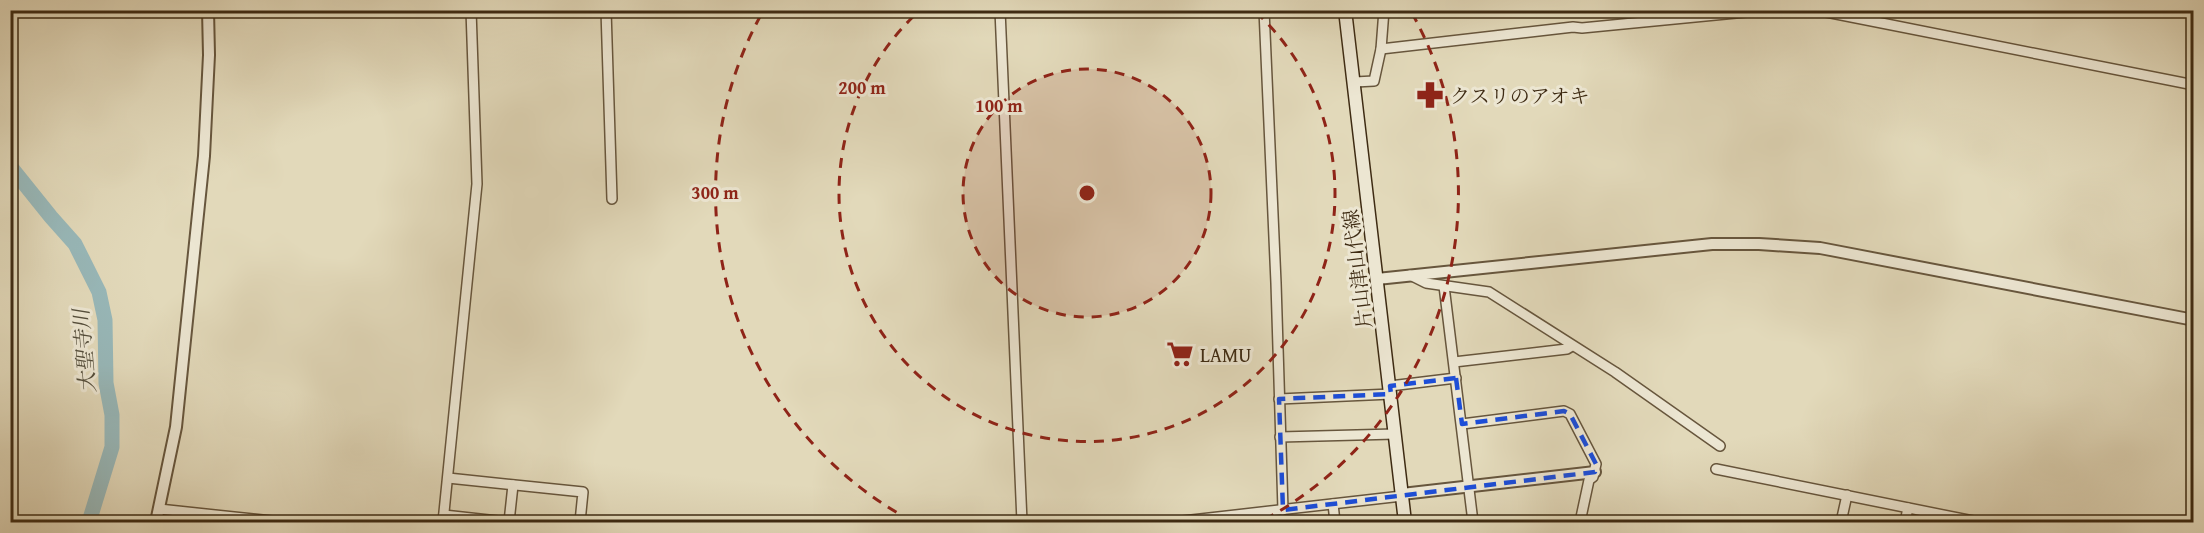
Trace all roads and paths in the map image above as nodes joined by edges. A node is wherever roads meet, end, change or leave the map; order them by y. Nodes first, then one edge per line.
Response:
1 (208, 10) edge
2 (471, 10) edge
3 (606, 10) edge
4 (1000, 10) edge
5 (1264, 10) edge
6 (1345, 10) edge
7 (1384, 10) edge
8 (1767, 10) edge
9 (1816, 10) edge
10 (1381, 49) junction
11 (1355, 82) junction
12 (2193, 85) edge
13 (612, 199) dead end
14 (1469, 268) junction
15 (1410, 275) junction
16 (1377, 279) junction
17 (1444, 286) junction
18 (1468, 288) junction
19 (2193, 320) edge
20 (1572, 346) junction
21 (1454, 362) junction
22 (1456, 378) junction
23 (1390, 390) junction
24 (1279, 399) junction
25 (1462, 424) junction
26 (1395, 434) junction
27 (1280, 437) junction
28 (1720, 446) dead end
29 (1716, 470) dead end
30 (1595, 472) junction
31 (448, 478) junction
32 (513, 485) junction
33 (1468, 486) junction
34 (1402, 495) junction
35 (1847, 495) junction
36 (1333, 504) junction
37 (1908, 508) junction
38 (159, 509) junction
39 (1282, 510) junction
40 (444, 519) edge
41 (156, 522) edge
42 (281, 522) edge
43 (508, 522) edge
44 (580, 522) edge
45 (1022, 522) edge
46 (1174, 522) edge
47 (1335, 522) edge
48 (1405, 522) edge
49 (1473, 522) edge
50 (1580, 522) edge
51 (1841, 522) edge
52 (1905, 522) edge
53 (1978, 522) edge

1 - 38 street
2 - 31 street
3 - 13 street
4 - 45 street
5 - 24 street
6 - 11 main road, 片山津山代線
7 - 10 street
8 - 10 street
9 - 12 street
10 - 11 street
11 - 16 main road, 片山津山代線
14 - 15 street
14 - 18 street
14 - 19 street
15 - 16 street
15 - 17 street
16 - 23 main road, 片山津山代線
17 - 18 street
17 - 21 street
18 - 20 street
20 - 21 street
20 - 28 street
21 - 22 street
22 - 23 street
22 - 25 street
23 - 24 street
23 - 26 main road, 片山津山代線
24 - 27 street
25 - 30 street
25 - 33 street
26 - 27 street
26 - 34 main road, 片山津山代線
27 - 39 street
29 - 35 street
30 - 33 street
30 - 50 street
31 - 32 street
31 - 40 street
32 - 43 street
32 - 44 street
33 - 34 street
33 - 49 street
34 - 36 street
34 - 48 main road, 片山津山代線
35 - 37 street
35 - 51 street
36 - 39 street
36 - 47 street
37 - 52 street
37 - 53 street
38 - 41 street
38 - 42 street
39 - 46 street
40 - 43 street

